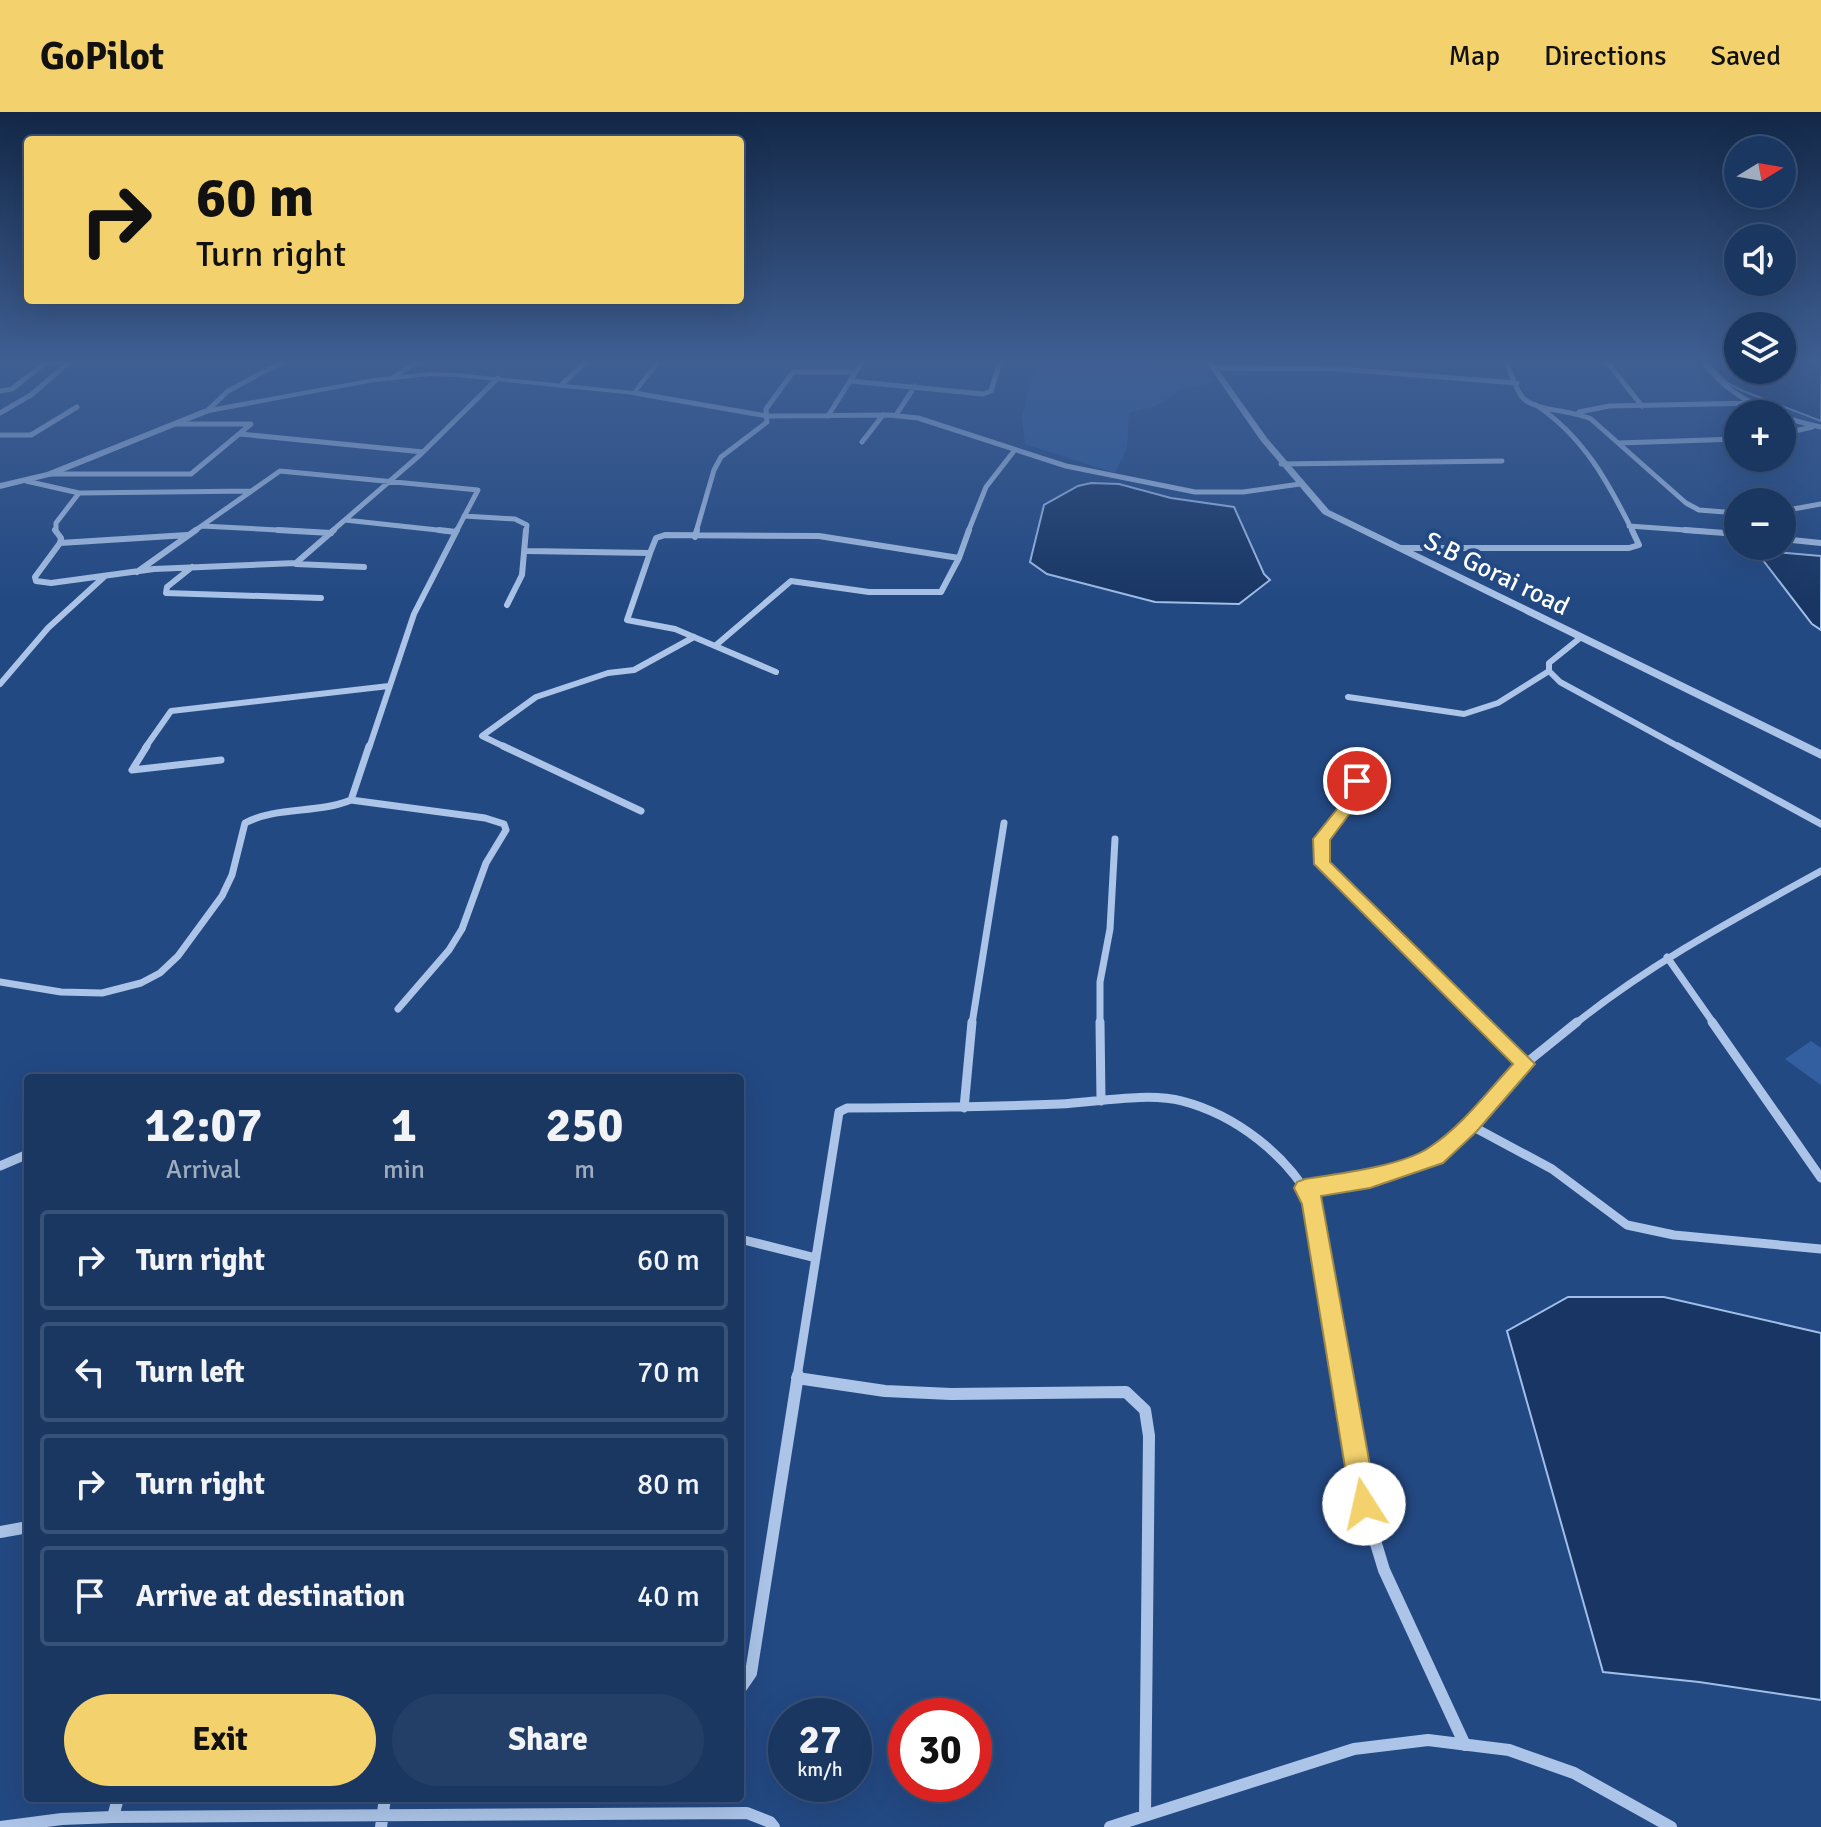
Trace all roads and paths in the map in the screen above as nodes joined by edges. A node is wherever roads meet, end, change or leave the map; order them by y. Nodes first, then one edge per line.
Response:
1 (130, 442) edge
2 (230, 442) edge
3 (322, 442) edge
4 (433, 442) edge
5 (741, 442) edge
6 (989, 442) edge
7 (1265, 442) edge
8 (1579, 442) edge
9 (1648, 442) edge
10 (1619, 443) joint
11 (1014, 451) junction
12 (423, 452) junction
13 (1502, 461) dead end
14 (1281, 464) junction
15 (50, 474) junction
16 (26, 481) junction
17 (390, 481) junction
18 (1300, 484) junction
19 (0, 486) edge
20 (251, 491) junction
21 (79, 493) junction
22 (1821, 504) edge
23 (1796, 508) edge
24 (1724, 512) edge
25 (464, 516) junction
26 (345, 520) junction
27 (201, 526) junction
28 (1629, 526) junction
29 (456, 532) junction
30 (331, 533) junction
31 (1724, 533) edge
32 (188, 535) junction
33 (695, 537) junction
34 (1796, 540) edge
35 (60, 543) junction
36 (1821, 543) edge
37 (1396, 549) junction
38 (527, 551) junction
39 (650, 553) junction
40 (959, 558) junction
41 (296, 563) junction
42 (193, 567) junction
43 (364, 567) dead end
44 (137, 572) junction
45 (106, 576) junction
46 (321, 598) dead end
47 (507, 605) dead end
48 (694, 637) junction
49 (1580, 638) junction
50 (715, 646) junction
51 (1549, 671) junction
52 (776, 672) dead end
53 (0, 684) edge
54 (389, 686) junction
55 (1348, 697) dead end
56 (1821, 755) edge
57 (221, 760) dead end
58 (1357, 781) dead end
59 (351, 800) junction
60 (641, 811) dead end
61 (1004, 823) dead end
62 (1821, 824) edge
63 (1115, 839) dead end
64 (1821, 871) edge
65 (1667, 957) junction
66 (0, 982) edge
67 (398, 1009) dead end
68 (1525, 1064) junction
69 (1101, 1101) junction
70 (964, 1108) junction
71 (1470, 1125) junction
72 (24, 1156) edge
73 (0, 1166) edge
74 (1821, 1178) edge
75 (1305, 1188) junction
76 (744, 1240) edge
77 (1821, 1249) edge
78 (816, 1258) junction
79 (797, 1378) junction
80 (24, 1528) edge
81 (0, 1532) edge
82 (744, 1683) edge
83 (1465, 1745) junction
84 (117, 1802) edge
85 (384, 1802) edge
86 (1145, 1816) junction
87 (113, 1817) junction
88 (382, 1822) edge
89 (0, 1827) edge
90 (774, 1827) edge
91 (1110, 1827) edge
92 (1671, 1827) edge

1 - 15 street
2 - 15 street
3 - 12 street
4 - 12 street
5 - 33 street
6 - 11 street
7 - 14 street, S.B Gorai road
8 - 28 street
9 - 10 street
10 - 24 street
11 - 18 street
11 - 40 street
12 - 17 street
13 - 14 street
14 - 18 street, S.B Gorai road
15 - 16 street
16 - 19 street
16 - 21 street
17 - 20 street
17 - 25 street
17 - 26 street
18 - 37 street, S.B Gorai road
20 - 21 street
20 - 27 street
21 - 35 street
22 - 23 street
25 - 29 street
25 - 38 street
26 - 29 street
26 - 30 street
27 - 30 street
27 - 32 street
28 - 31 street
28 - 37 street
29 - 54 street
30 - 41 street
32 - 35 street
32 - 44 street
33 - 39 street
33 - 40 street
34 - 36 street
35 - 45 street
37 - 49 street, S.B Gorai road
38 - 39 street
38 - 47 street
39 - 48 street
40 - 50 street
41 - 42 street
41 - 43 street
42 - 44 street
42 - 46 street
44 - 45 street
45 - 53 street
48 - 50 street
48 - 60 street
49 - 51 street
49 - 56 street, S.B Gorai road
50 - 52 street
51 - 55 street
51 - 62 street
54 - 57 street
54 - 59 street
58 - 68 street
59 - 66 street
59 - 67 street
61 - 70 street
63 - 69 street
64 - 65 street
65 - 68 street
65 - 74 street
68 - 71 street
69 - 70 street
69 - 75 street
70 - 78 street
71 - 75 street
71 - 77 street
72 - 73 street
75 - 83 street
76 - 78 street
78 - 79 street
79 - 82 street
79 - 86 street
80 - 81 street
83 - 86 street
83 - 92 street
84 - 87 street
85 - 88 street
86 - 91 street
87 - 88 street
87 - 89 street
88 - 90 street

